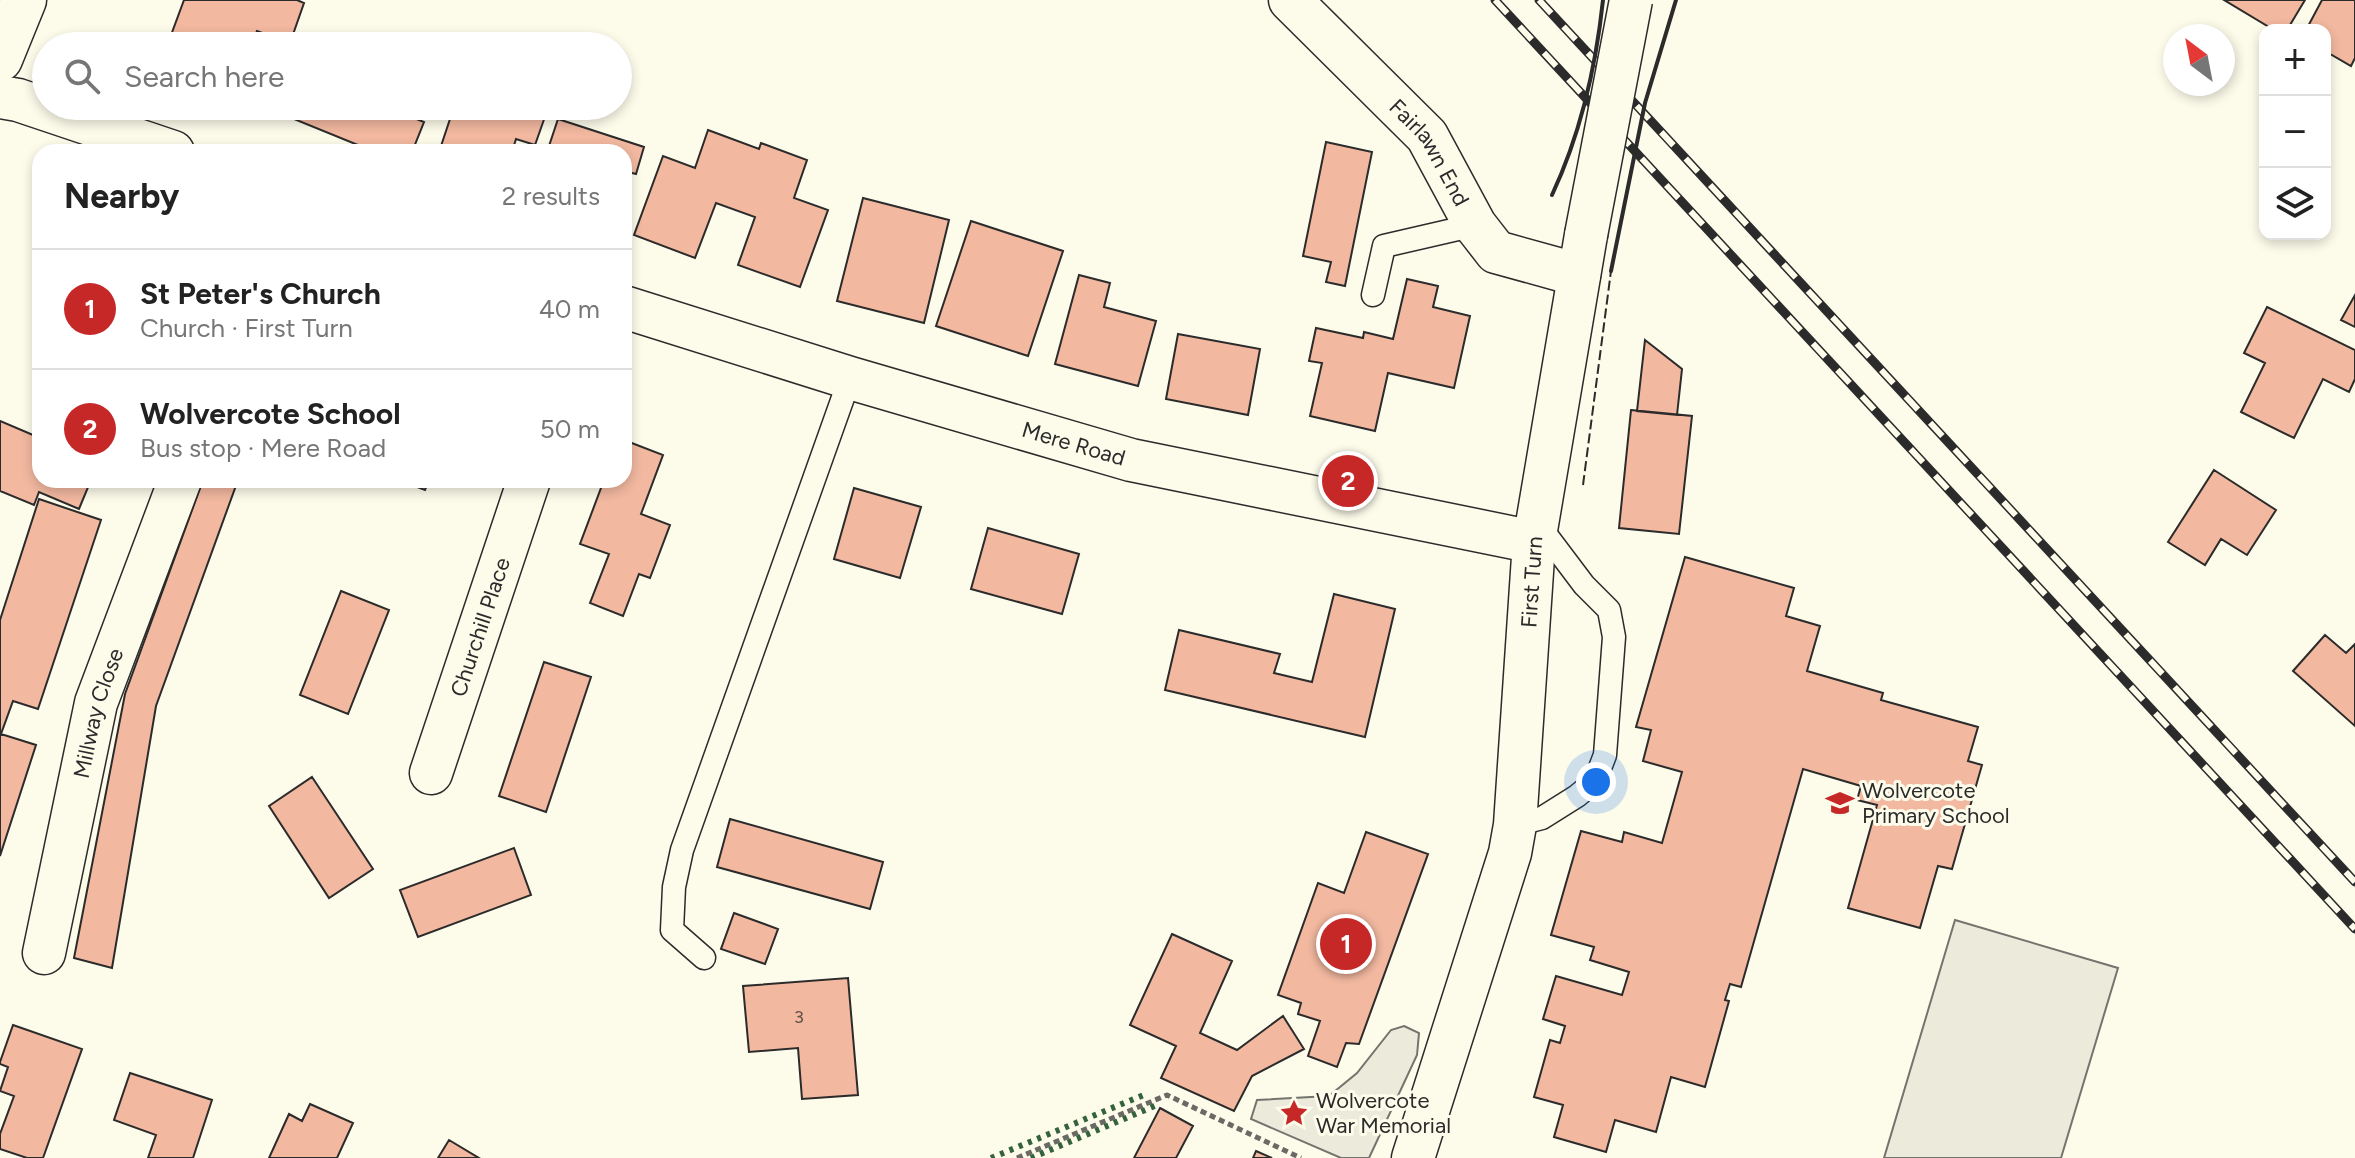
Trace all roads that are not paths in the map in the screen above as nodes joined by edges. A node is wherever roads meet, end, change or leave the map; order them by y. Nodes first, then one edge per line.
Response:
1 (24, 0) edge
2 (1290, 0) edge
3 (1631, 0) edge
4 (0, 59) edge
5 (0, 97) edge
6 (32, 105) edge
7 (78, 120) edge
8 (149, 144) edge
9 (1475, 225) junction
10 (1582, 255) junction
11 (1373, 295) dead end
12 (632, 310) edge
13 (850, 378) junction
14 (177, 488) edge
15 (526, 488) edge
16 (1536, 532) junction
17 (431, 773) dead end
18 (1515, 825) junction
19 (44, 953) dead end
20 (704, 958) dead end
21 (1413, 1158) edge

1 - 4 street
2 - 9 street, Fairlawn End
3 - 10 street, First Turn, bridge
5 - 6 street
7 - 8 street
9 - 10 street, Fairlawn End
9 - 11 lane
10 - 16 street, First Turn
12 - 13 street, Mere Road
13 - 16 street, Mere Road
13 - 20 lane
14 - 19 street, Millway Close
15 - 17 street, Churchill Place
16 - 18 street, First Turn
16 - 18 lane
18 - 21 street, First Turn

